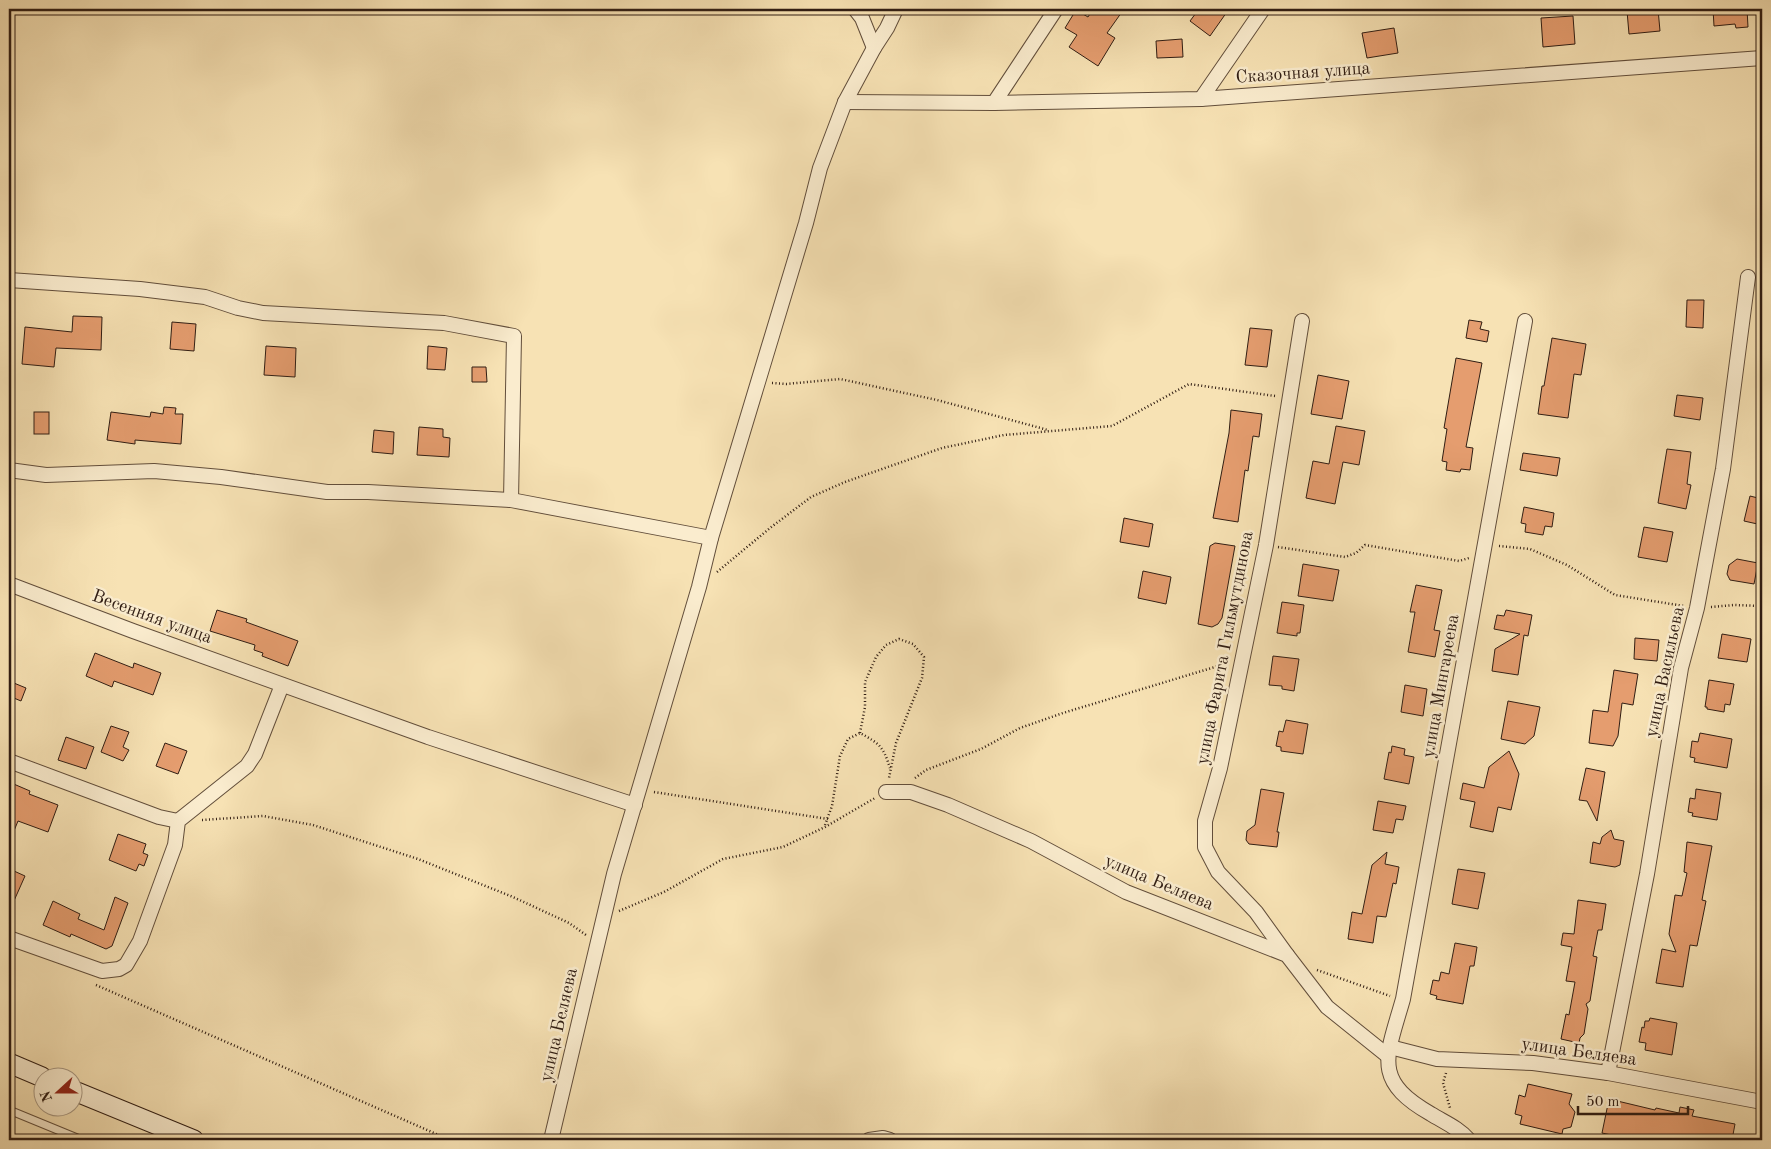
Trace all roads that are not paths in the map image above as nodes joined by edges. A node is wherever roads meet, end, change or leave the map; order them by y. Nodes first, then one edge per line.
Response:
1 (855, 9) edge
2 (896, 9) edge
3 (1056, 9) edge
4 (1264, 9) edge
5 (874, 48) junction
6 (1762, 58) edge
7 (1202, 99) junction
8 (845, 102) junction
9 (994, 103) junction
10 (1748, 277) dead end
11 (9, 280) edge
12 (1302, 321) dead end
13 (1525, 321) dead end
14 (9, 470) edge
15 (510, 500) junction
16 (712, 538) junction
17 (9, 584) edge
18 (282, 684) junction
19 (9, 762) edge
20 (886, 792) road end
21 (635, 805) junction
22 (178, 821) junction
23 (9, 938) edge
24 (1287, 955) junction
25 (1389, 1051) junction
26 (9, 1063) edge
27 (32, 1073) edge
28 (1608, 1073) junction
29 (82, 1094) edge
30 (1762, 1102) edge
31 (9, 1110) edge
32 (1465, 1136) edge
33 (82, 1140) edge
34 (194, 1140) edge
35 (551, 1140) edge
36 (869, 1140) edge
37 (890, 1140) edge

1 - 5 street
2 - 5 street, улица Беляева
3 - 9 street
4 - 7 street
5 - 8 street, улица Беляева
6 - 7 street, Сказочная улица
7 - 9 street, Сказочная улица
8 - 9 street, Сказочная улица
8 - 16 street, улица Беляева
10 - 28 street, улица Васильева
11 - 15 street
12 - 24 street, улица Фарита Гильмутдинова
13 - 25 street, улица Мингареева
14 - 15 street
15 - 16 street
16 - 21 street, улица Беляева
17 - 18 street, Весенняя улица
18 - 21 street, Весенняя улица
18 - 22 street
19 - 22 street
20 - 24 street, улица Беляева
21 - 35 street, улица Беляева
22 - 23 street
24 - 25 street, улица Беляева
25 - 28 street, улица Беляева
25 - 32 street
26 - 27 main road
28 - 30 street, улица Беляева
29 - 34 main road
31 - 33 lane
36 - 37 street

